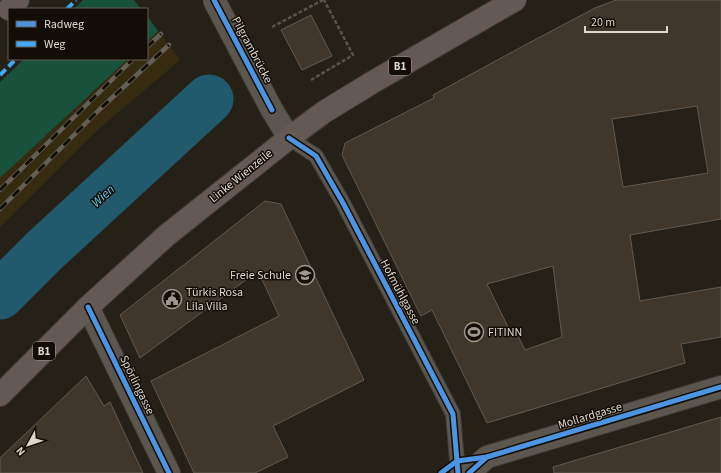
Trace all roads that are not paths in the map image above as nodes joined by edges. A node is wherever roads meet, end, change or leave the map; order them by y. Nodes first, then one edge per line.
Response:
1 (18, 0) edge
2 (214, 0) edge
3 (515, 0) edge
4 (10, 8) edge
5 (8, 10) edge
6 (0, 18) edge
7 (289, 138) junction
8 (88, 306) junction
9 (721, 387) edge
10 (0, 395) edge
11 (169, 473) edge
12 (458, 473) edge
13 (469, 473) edge

1 - 4 main road
2 - 7 street, Pilgrambrücke, bridge
3 - 7 main road, Linke Wienzeile / B1
5 - 6 main road
7 - 8 main road, Linke Wienzeile / B1
7 - 12 lane, Hofmühlgasse
8 - 10 main road, Linke Wienzeile / B1
8 - 11 street, Spörlingasse
9 - 13 street, Mollardgasse

